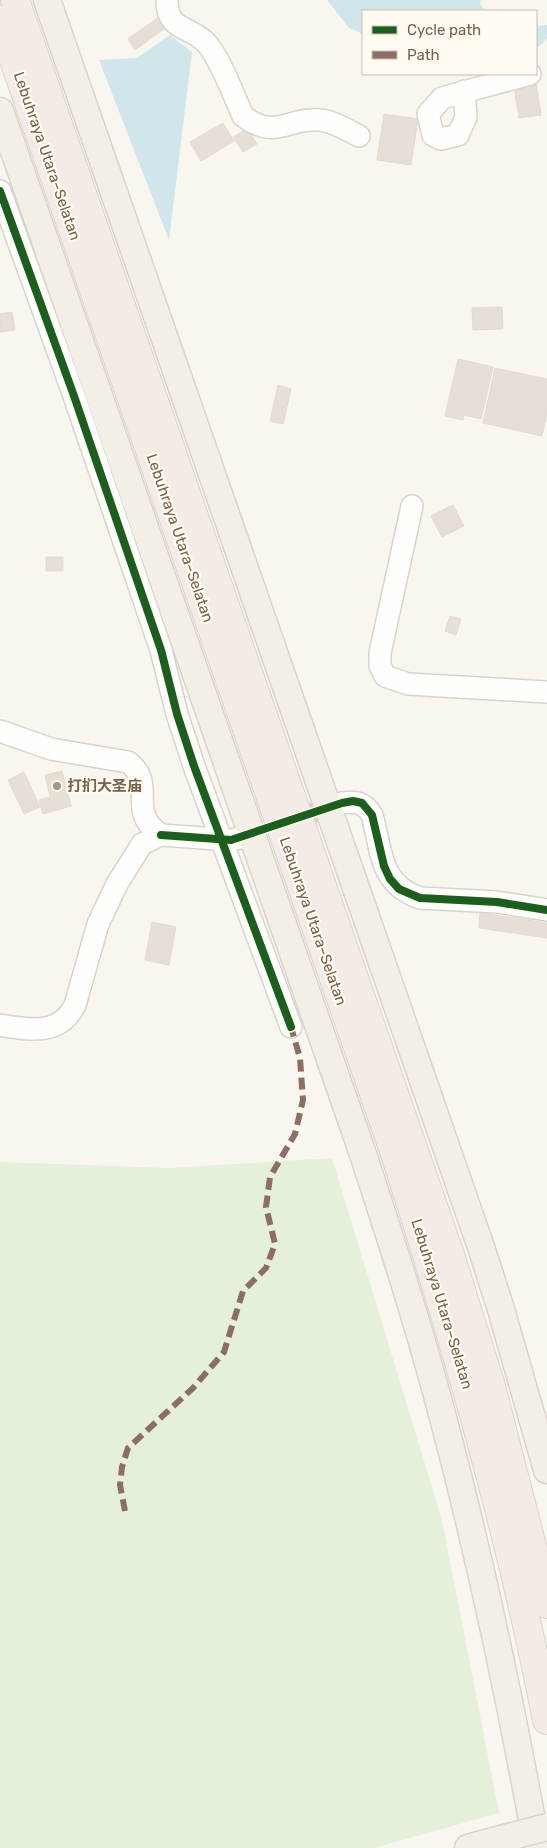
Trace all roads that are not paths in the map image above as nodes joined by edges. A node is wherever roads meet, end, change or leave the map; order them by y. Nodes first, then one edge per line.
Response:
1 (15, 0) edge
2 (47, 0) edge
3 (167, 0) edge
4 (0, 20) edge
5 (526, 75) edge
6 (464, 91) dead end
7 (0, 111) edge
8 (360, 136) dead end
9 (0, 191) edge
10 (412, 506) dead end
11 (547, 692) edge
12 (0, 730) edge
13 (342, 803) tunnel mouth
14 (161, 835) junction
15 (230, 839) junction
16 (547, 910) edge
17 (0, 1025) edge
18 (291, 1027) dead end
19 (547, 1470) edge
20 (547, 1604) edge
21 (547, 1720) edge
22 (547, 1827) edge
23 (468, 1848) edge
24 (537, 1848) edge

1 - 20 highway, Lebuhraya Utara–Selatan
2 - 19 main road
3 - 8 street
4 - 21 highway, Lebuhraya Utara–Selatan
5 - 6 street
7 - 24 main road
9 - 15 street
10 - 11 street
12 - 14 street
13 - 16 street
14 - 15 street
14 - 17 street
15 - 18 street
22 - 23 main road, bridge

